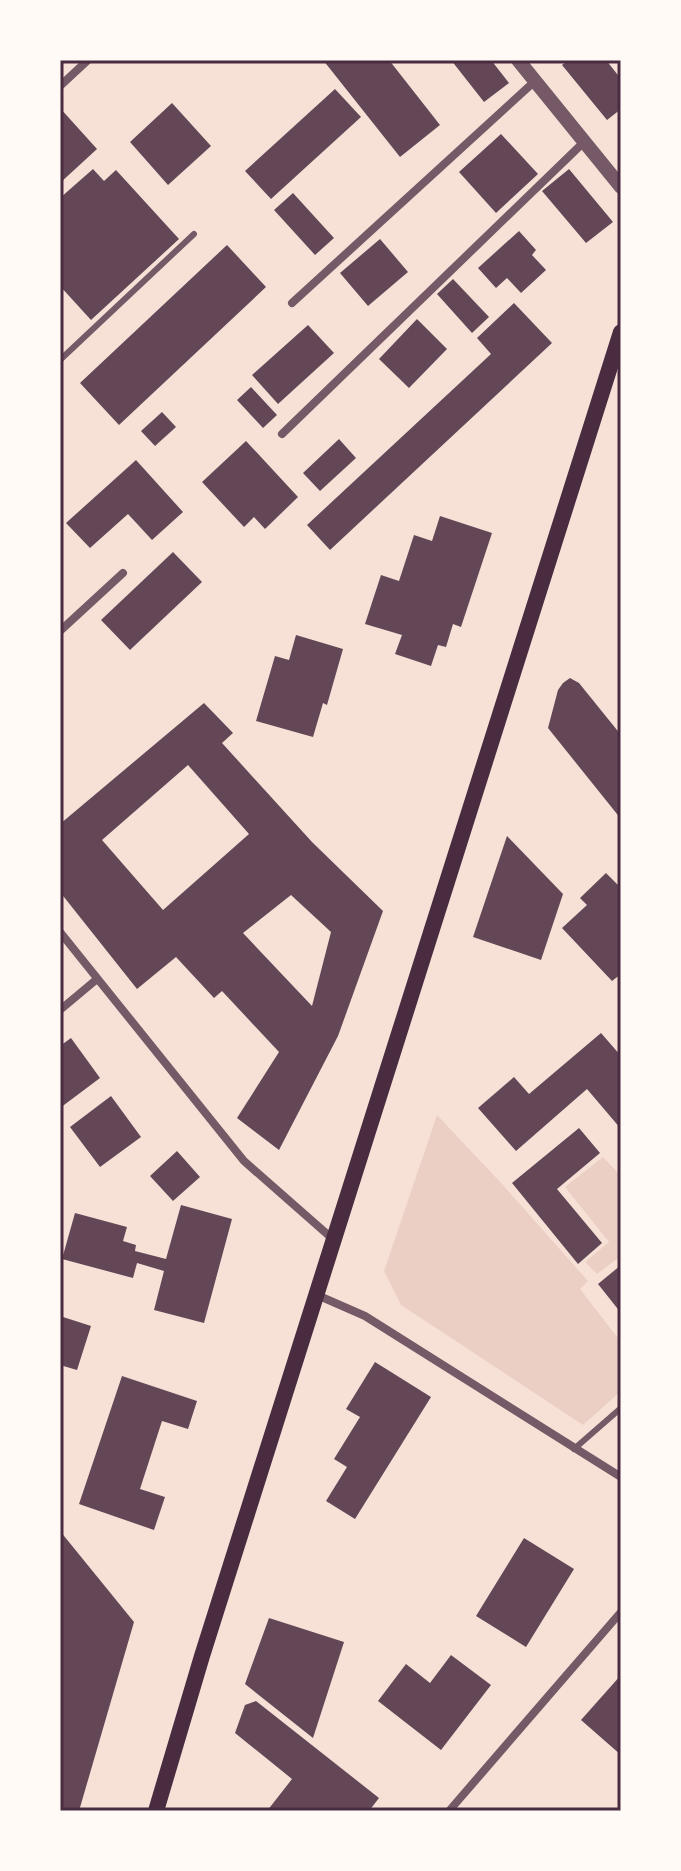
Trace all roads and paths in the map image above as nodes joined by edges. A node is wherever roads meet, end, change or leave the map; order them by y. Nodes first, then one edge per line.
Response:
1 (88, 60) edge
2 (518, 60) edge
3 (535, 81) junction
4 (60, 86) edge
5 (585, 141) junction
6 (621, 187) edge
7 (194, 234) dead end
8 (292, 303) dead end
9 (621, 332) edge
10 (60, 360) edge
11 (282, 434) dead end
12 (123, 573) dead end
13 (60, 631) edge
14 (60, 932) edge
15 (97, 979) junction
16 (60, 1010) edge
17 (335, 1241) junction
18 (317, 1295) junction
19 (621, 1408) edge
20 (574, 1449) junction
21 (621, 1477) edge
22 (621, 1612) edge
23 (156, 1811) edge
24 (449, 1811) edge

1 - 4 street
2 - 3 street
3 - 5 street
3 - 8 street
5 - 6 street
5 - 11 street
7 - 10 lane
9 - 17 main road
12 - 13 street
14 - 15 street
15 - 16 street
15 - 17 street
17 - 18 main road
18 - 20 street
18 - 23 main road
19 - 20 lane
20 - 21 street
22 - 24 street

